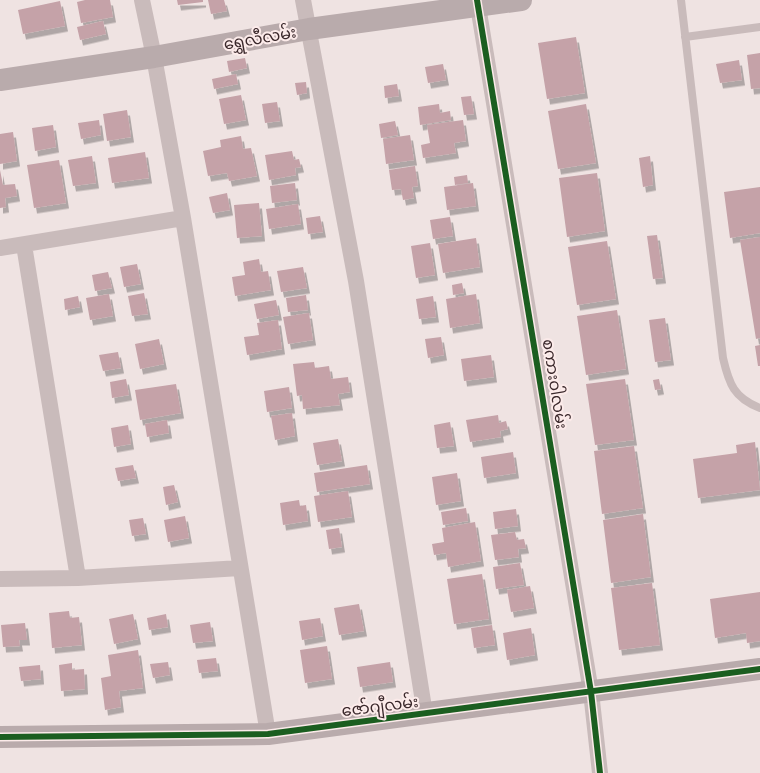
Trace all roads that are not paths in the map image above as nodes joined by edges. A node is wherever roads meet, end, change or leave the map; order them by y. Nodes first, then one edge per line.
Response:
1 (142, 0) edge
2 (302, 0) edge
3 (521, 0) edge
4 (680, 0) edge
5 (478, 3) edge
6 (760, 27) edge
7 (309, 29) junction
8 (685, 37) junction
9 (154, 57) junction
10 (0, 80) edge
11 (183, 218) junction
12 (24, 244) junction
13 (0, 248) edge
14 (760, 408) edge
15 (240, 568) junction
16 (78, 578) junction
17 (0, 579) edge
18 (760, 669) edge
19 (592, 692) junction
20 (425, 714) junction
21 (268, 734) junction
22 (0, 737) edge
23 (600, 773) edge

1 - 9 street
2 - 7 street
3 - 5 street, ရွှေလီလမ်း
4 - 8 lane
5 - 7 street, ရွှေလီလမ်း
5 - 19 street, စကားဝါလမ်း
6 - 8 lane
7 - 9 street, ရွှေလီလမ်း
7 - 20 street
8 - 14 lane
9 - 10 street, ရွှေလီလမ်း
9 - 11 street
11 - 12 street
11 - 15 street
12 - 13 street
12 - 16 street
15 - 16 street
15 - 21 street
16 - 17 street
18 - 19 street, ဇော်ဂျီလမ်း
19 - 20 street, ဇော်ဂျီလမ်း
19 - 23 street, စကားဝါလမ်း
20 - 21 street, ဇော်ဂျီလမ်း
21 - 22 street, ဇော်ဂျီလမ်း

